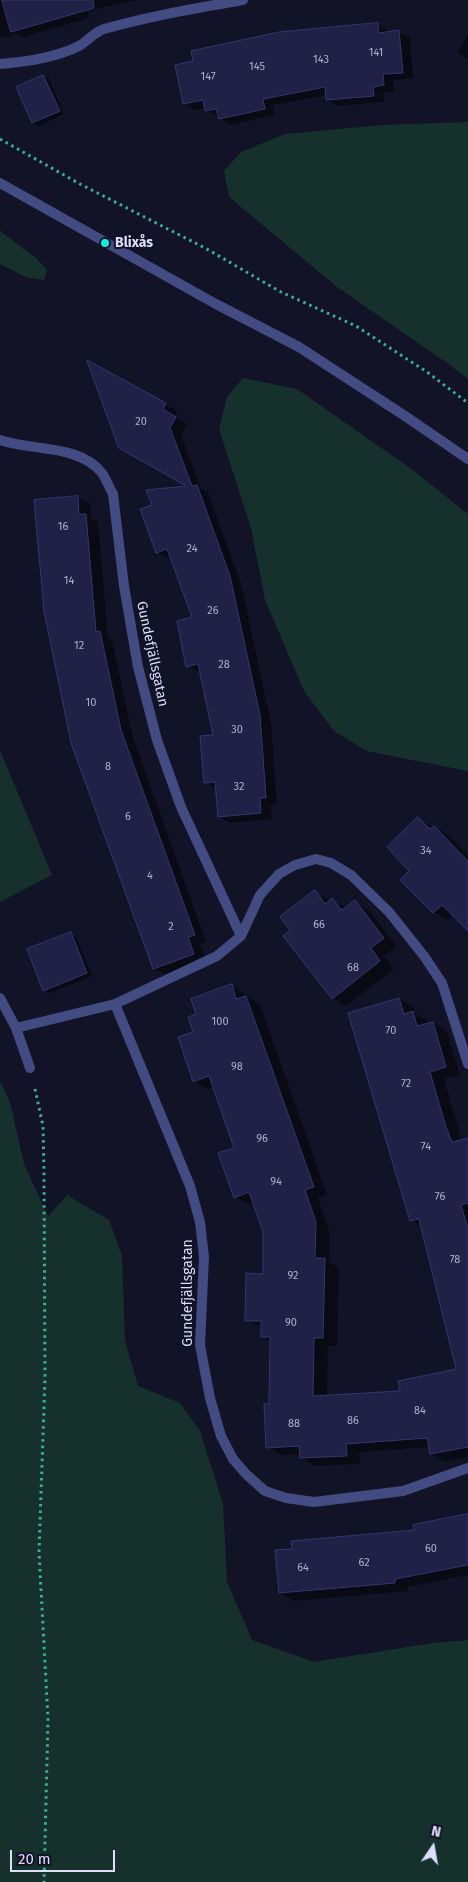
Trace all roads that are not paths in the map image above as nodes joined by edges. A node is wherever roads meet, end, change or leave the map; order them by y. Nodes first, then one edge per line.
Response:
1 (244, 0) edge
2 (0, 64) edge
3 (0, 183) edge
4 (0, 440) edge
5 (468, 460) edge
6 (241, 936) junction
7 (0, 998) edge
8 (115, 1004) junction
9 (16, 1028) junction
10 (468, 1064) edge
11 (30, 1068) road end
12 (468, 1468) edge

1 - 2 street
3 - 5 street
4 - 6 street, Gundefjällsgatan
6 - 8 street
6 - 10 street
7 - 9 street
8 - 9 street
8 - 12 street, Gundefjällsgatan
9 - 11 street

